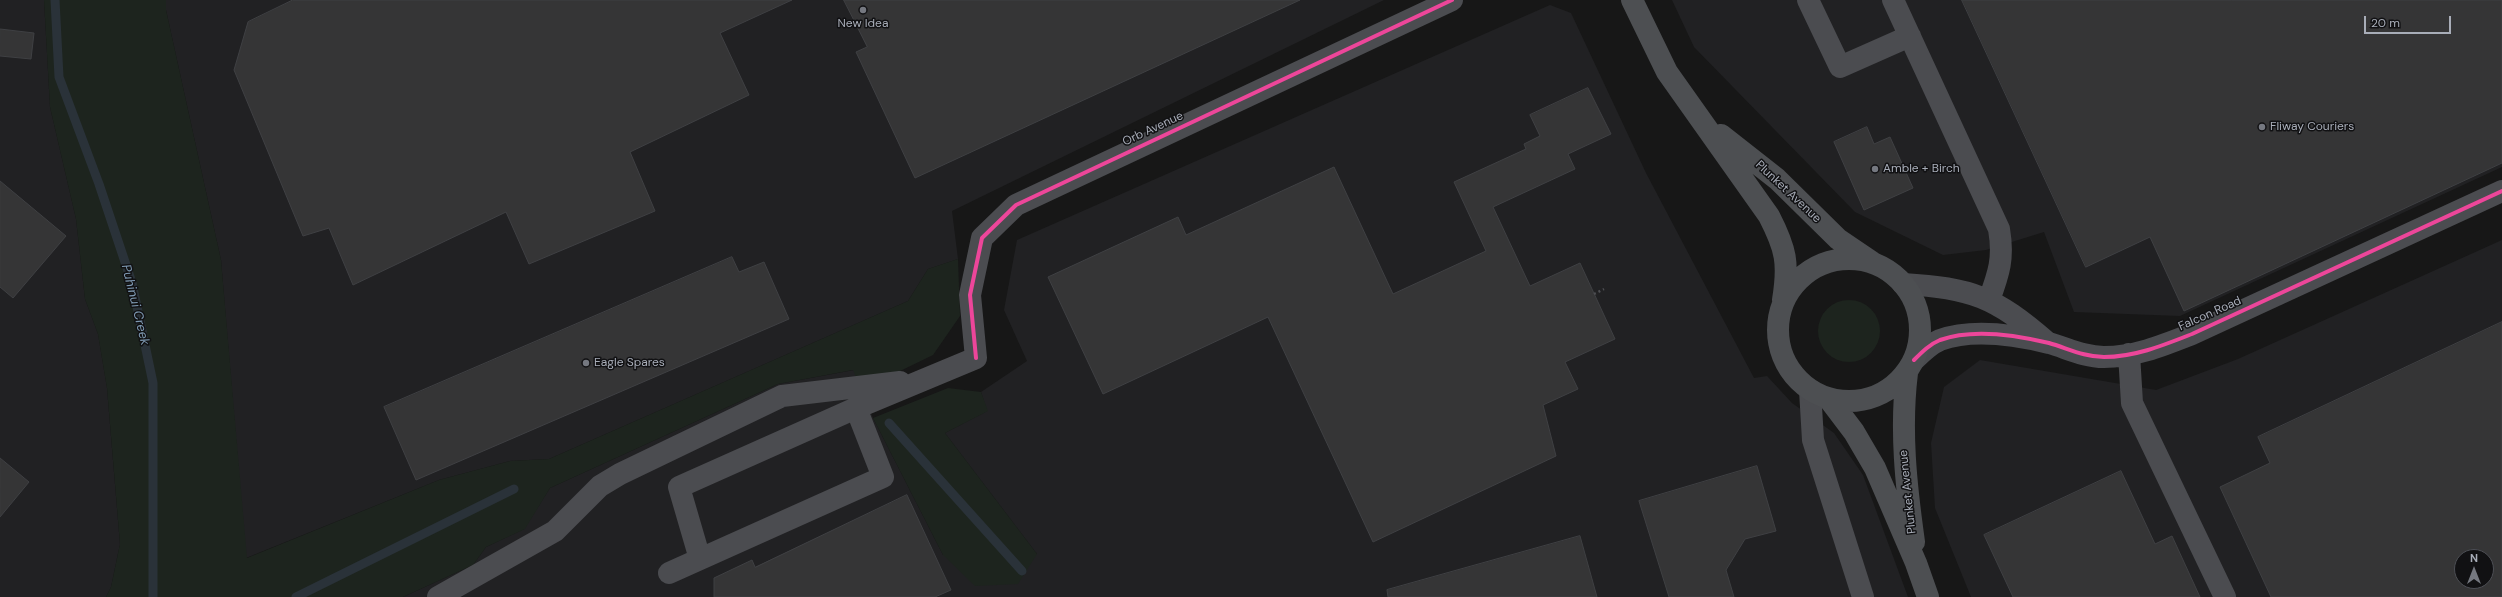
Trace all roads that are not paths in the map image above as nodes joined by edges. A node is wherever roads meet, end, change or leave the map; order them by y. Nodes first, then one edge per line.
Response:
1 (1452, 0) edge
2 (1632, 0) edge
3 (1808, 0) edge
4 (1893, 0) edge
5 (1910, 36) junction
6 (1702, 119) junction
7 (2502, 191) edge
8 (1875, 264) junction
9 (1903, 284) junction
10 (1989, 300) junction
11 (1783, 304) junction
12 (2048, 343) junction
13 (2129, 354) junction
14 (1911, 366) junction
15 (919, 381) junction
16 (1819, 395) junction
17 (856, 408) junction
18 (700, 559) junction
19 (1916, 563) junction
20 (669, 573) dead end
21 (438, 597) edge
22 (1863, 597) edge
23 (1928, 597) edge
24 (2225, 597) edge

1 - 15 street, Orb Avenue
2 - 6 main road, Plunket Avenue
3 - 5 street
4 - 5 street
5 - 10 street
6 - 8 main road, Plunket Avenue
6 - 11 main road, Plunket Avenue
7 - 13 street, Falcon Road
8 - 9 main road
8 - 11 main road
9 - 10 street, Falcon Road
9 - 14 main road
10 - 12 street, Falcon Road
11 - 16 main road
12 - 13 street, Falcon Road
12 - 14 street, Falcon Road
13 - 24 street
14 - 16 main road
14 - 19 main road, Plunket Avenue
15 - 17 street
15 - 21 street
16 - 19 main road, Plunket Avenue
16 - 22 street
17 - 18 street
17 - 18 street
18 - 20 street
19 - 23 main road, Plunket Avenue

